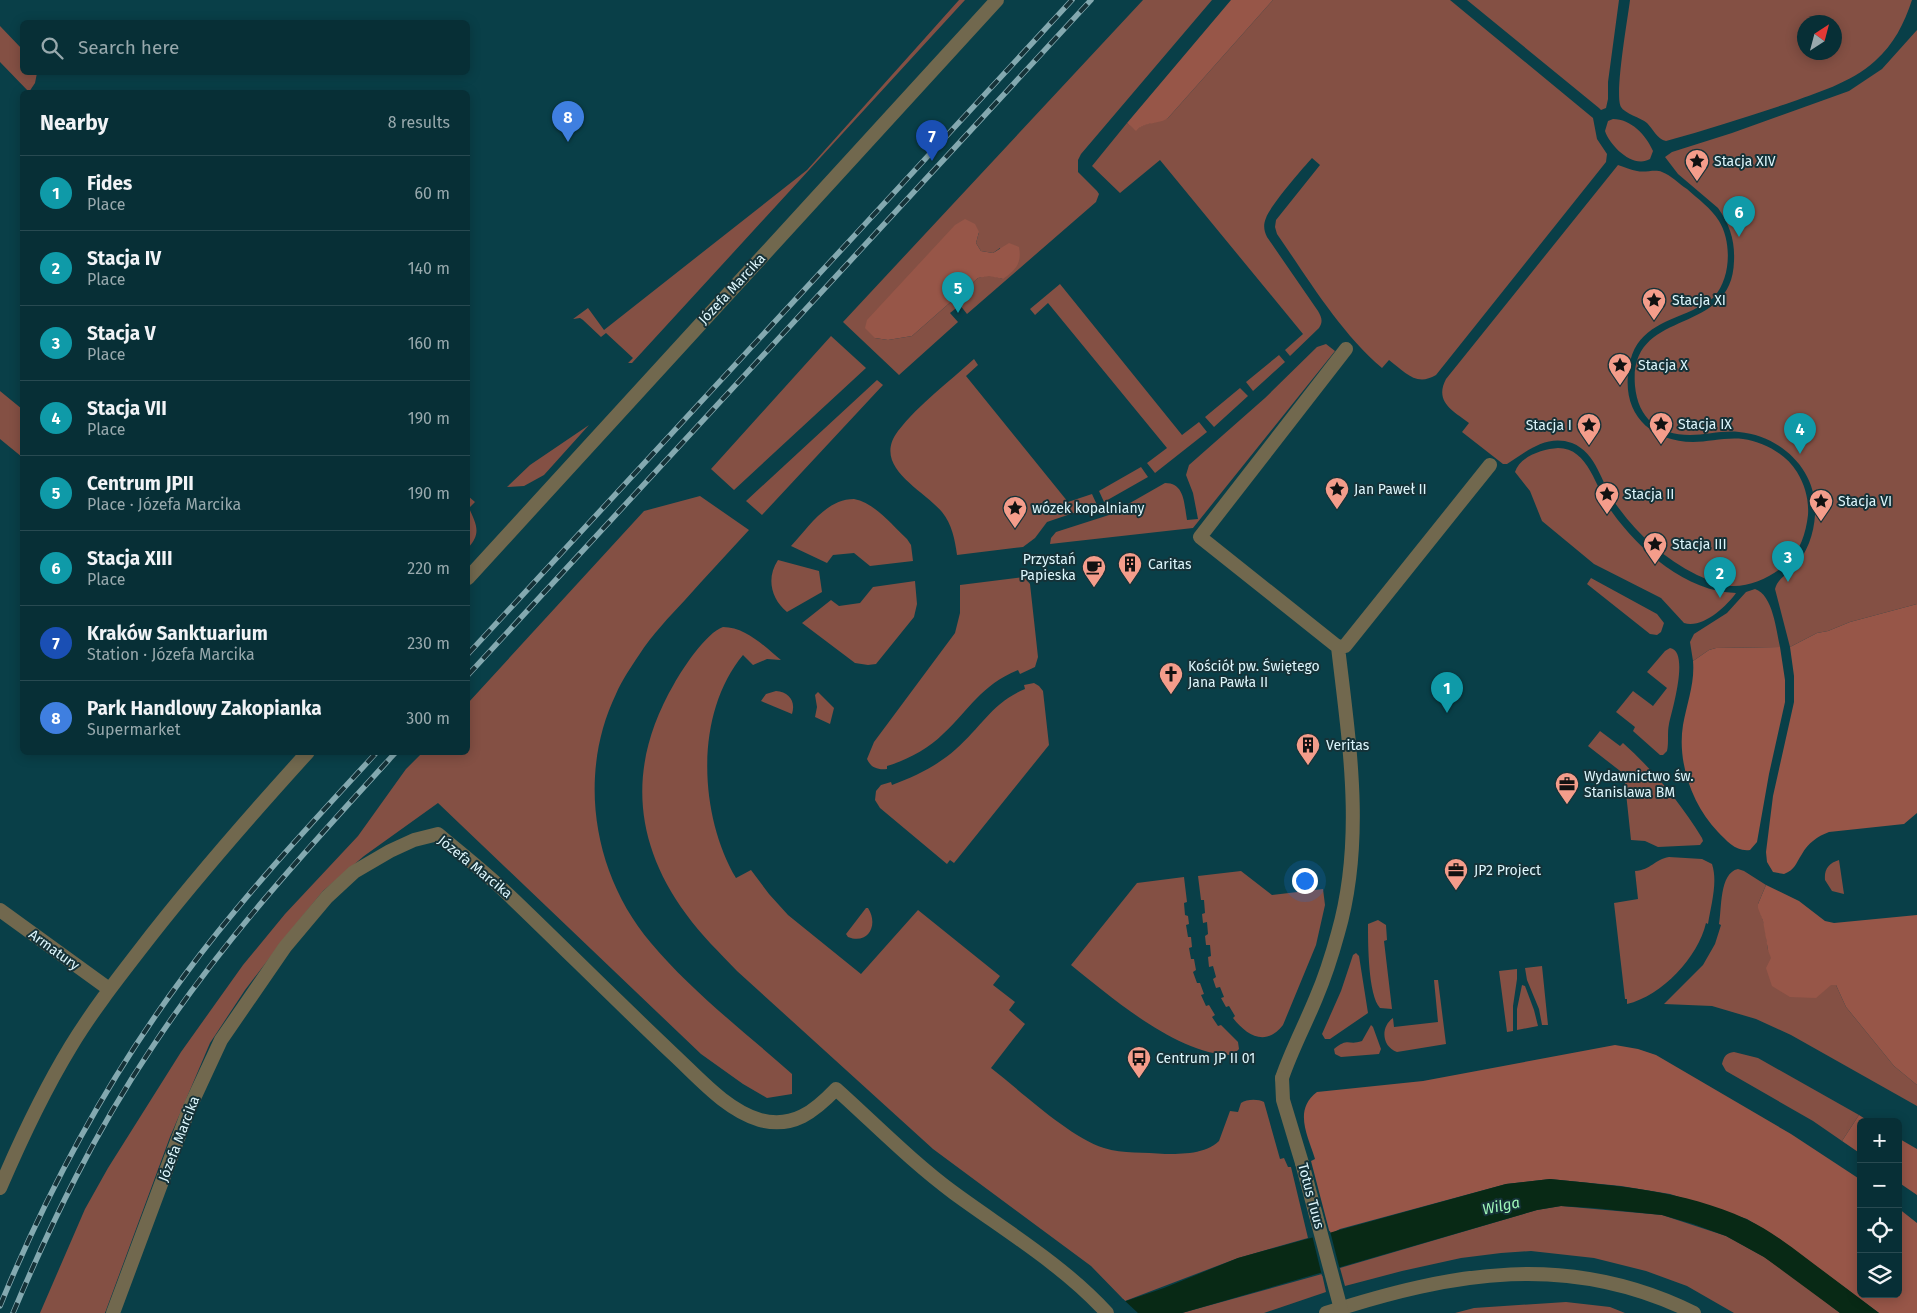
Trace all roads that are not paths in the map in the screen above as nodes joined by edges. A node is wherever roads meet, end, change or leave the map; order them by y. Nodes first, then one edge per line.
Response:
1 (997, 0) edge
2 (1346, 349) dead end
3 (1490, 465) dead end
4 (470, 576) edge
5 (1338, 647) junction
6 (305, 755) edge
7 (0, 910) edge
8 (109, 989) junction
9 (0, 1188) edge
10 (113, 1313) edge
11 (1107, 1313) edge
12 (1326, 1313) edge
13 (1342, 1313) edge
14 (1694, 1313) edge

1 - 4 street, Józefa Marcika
2 - 5 street
3 - 5 street
5 - 13 street, Totus Tuus, bridge
6 - 8 street
7 - 8 street, Armatury
8 - 9 street
10 - 11 street, Józefa Marcika
12 - 14 street

